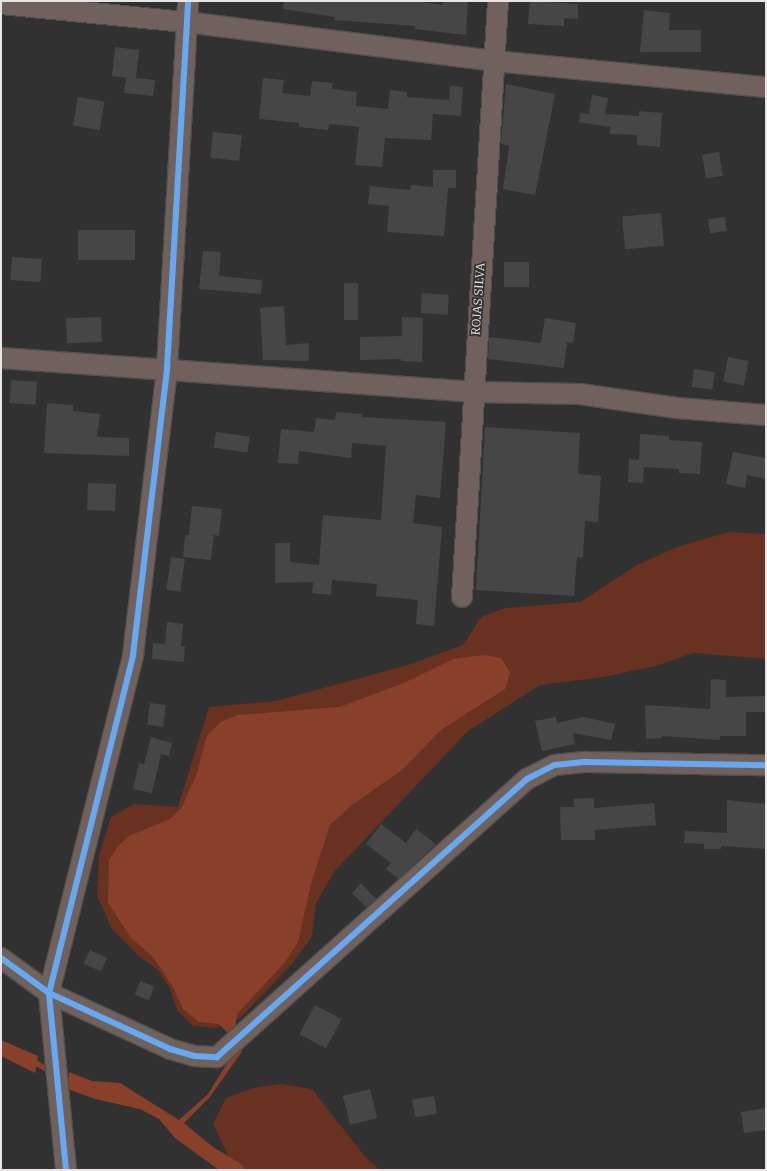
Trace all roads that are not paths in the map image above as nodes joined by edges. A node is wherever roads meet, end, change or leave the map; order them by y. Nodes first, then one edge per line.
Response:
1 (188, 1) edge
2 (498, 1) edge
3 (1, 4) edge
4 (186, 22) junction
5 (494, 61) junction
6 (766, 87) edge
7 (1, 358) edge
8 (166, 368) junction
9 (472, 392) junction
10 (766, 415) edge
11 (462, 597) dead end
12 (766, 765) edge
13 (1, 958) edge
14 (49, 993) junction
15 (66, 1170) edge

1 - 4 street
2 - 5 street, ROJAS SILVA
3 - 4 street
4 - 5 street
4 - 8 street
5 - 6 street
5 - 9 street, ROJAS SILVA
7 - 8 street
8 - 9 street
8 - 14 street
9 - 10 street
9 - 11 street, ROJAS SILVA
12 - 14 street
13 - 14 street
14 - 15 street

